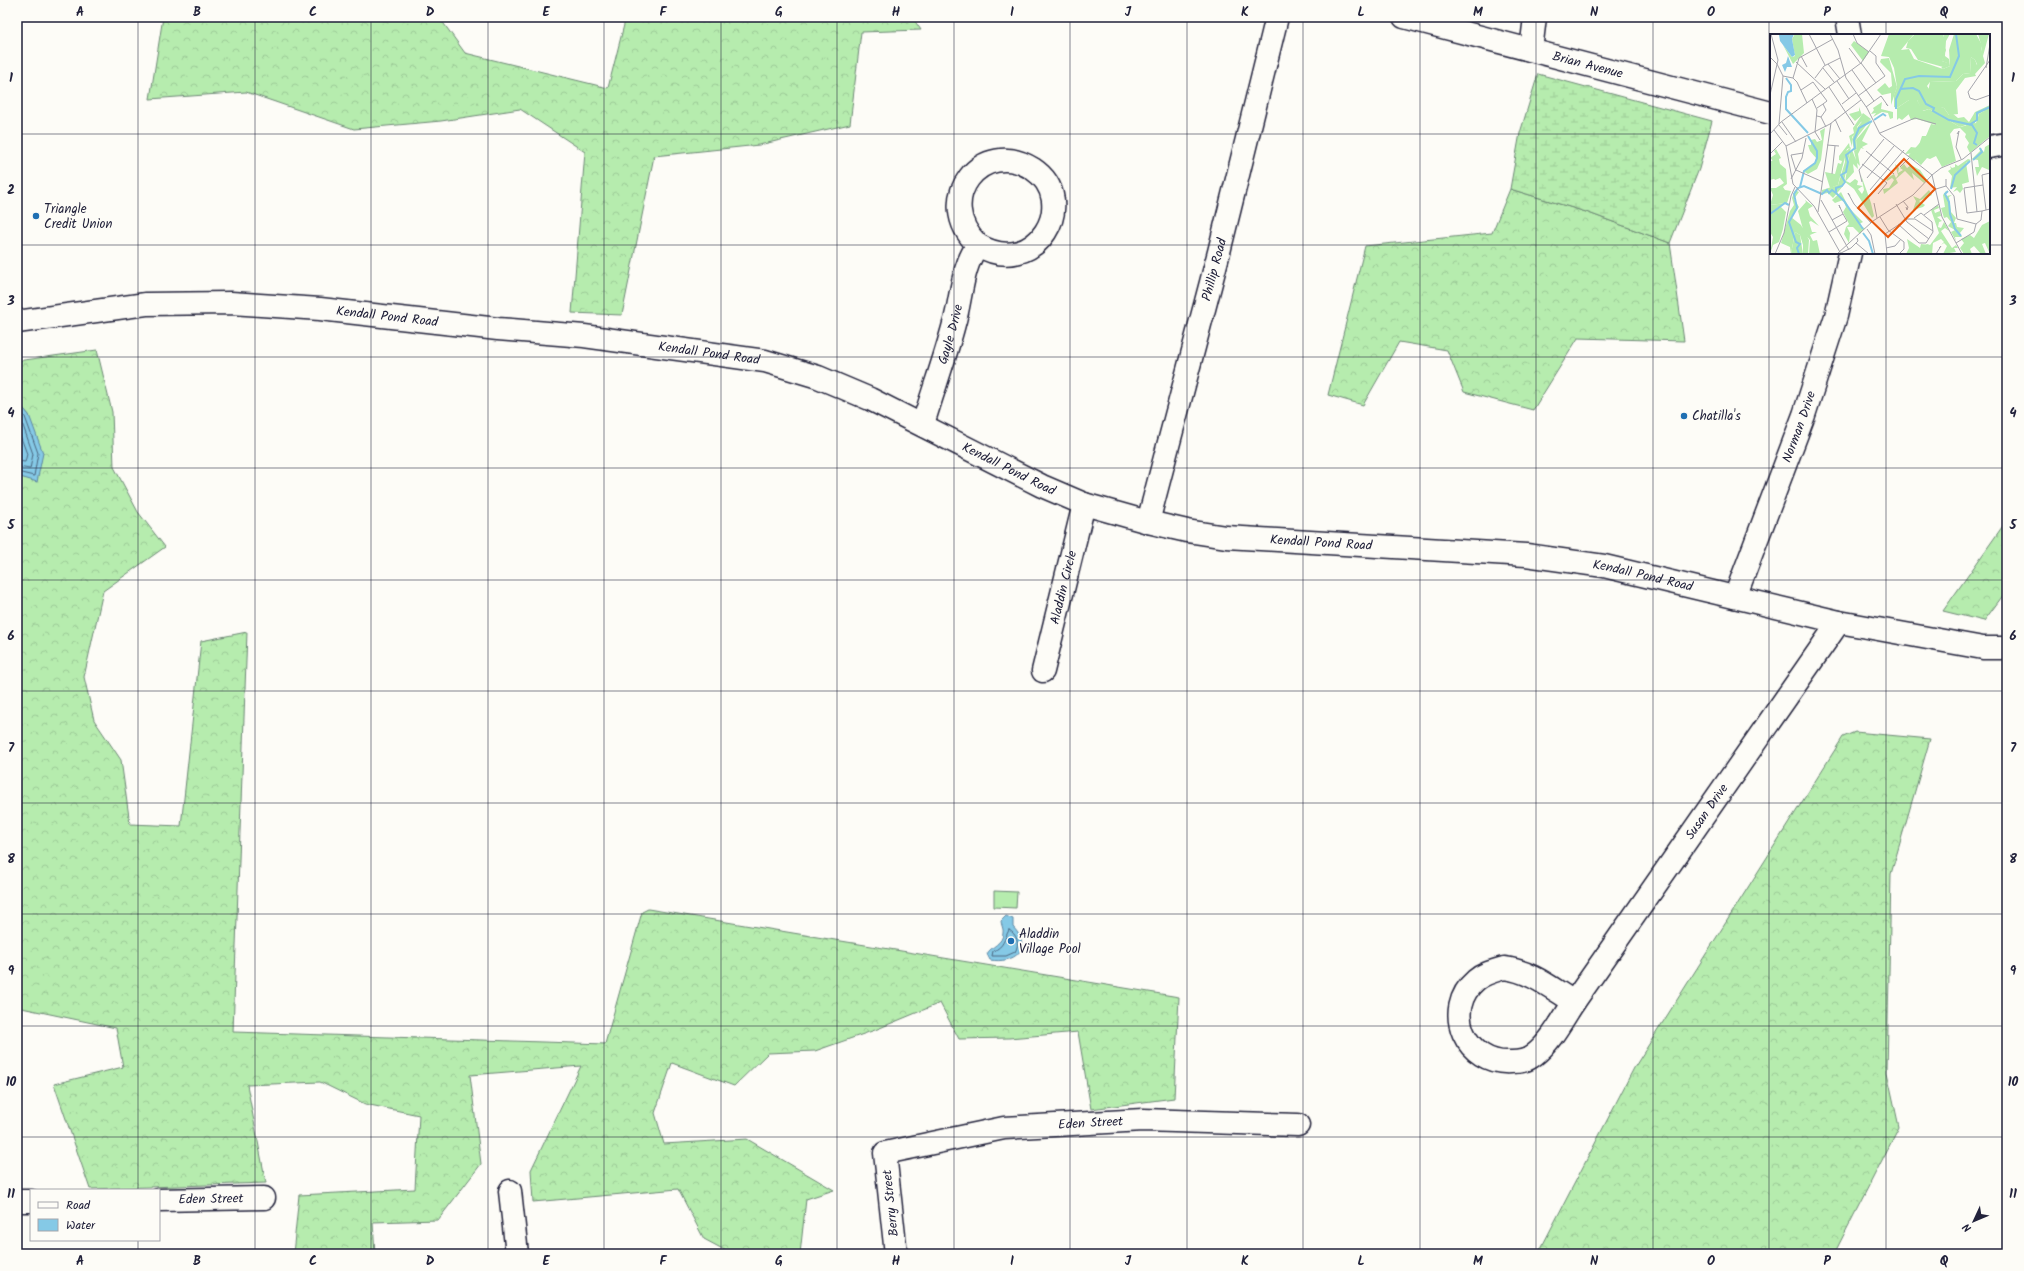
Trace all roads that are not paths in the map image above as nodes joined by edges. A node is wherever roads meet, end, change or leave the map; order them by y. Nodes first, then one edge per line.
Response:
1 (1278, 17) edge
2 (1404, 17) edge
3 (1535, 17) edge
4 (1847, 17) edge
5 (1850, 34) edge
6 (1531, 50) junction
7 (1770, 113) edge
8 (2007, 144) edge
9 (1990, 147) edge
10 (978, 245) junction
11 (1850, 254) edge
12 (17, 322) edge
13 (923, 424) junction
14 (1084, 504) junction
15 (1148, 522) junction
16 (1735, 597) junction
17 (1839, 622) junction
18 (2007, 648) edge
19 (1043, 671) dead end
20 (1574, 1002) junction
21 (1298, 1125) dead end
22 (885, 1152) joint
23 (510, 1191) dead end
24 (264, 1198) dead end
25 (160, 1200) edge
26 (17, 1201) edge
27 (30, 1201) edge
28 (518, 1254) edge
29 (896, 1254) edge

1 - 15 street, Phillip Road
2 - 6 street, Brian Avenue
3 - 6 street
4 - 5 street
6 - 7 street, Brian Avenue
8 - 9 street
10 - 10 street
10 - 13 street, Gayle Drive
11 - 16 street, Norman Drive
12 - 13 street, Kendall Pond Road
13 - 14 street, Kendall Pond Road
14 - 15 street, Kendall Pond Road
14 - 19 street, Aladdin Circle
15 - 16 street, Kendall Pond Road
16 - 17 street, Kendall Pond Road
17 - 18 street, Kendall Pond Road
17 - 20 street, Susan Drive
20 - 20 street, Susan Drive
21 - 22 street, Eden Street
22 - 29 street, Berry Street
23 - 28 street
24 - 25 street, Eden Street
26 - 27 street

